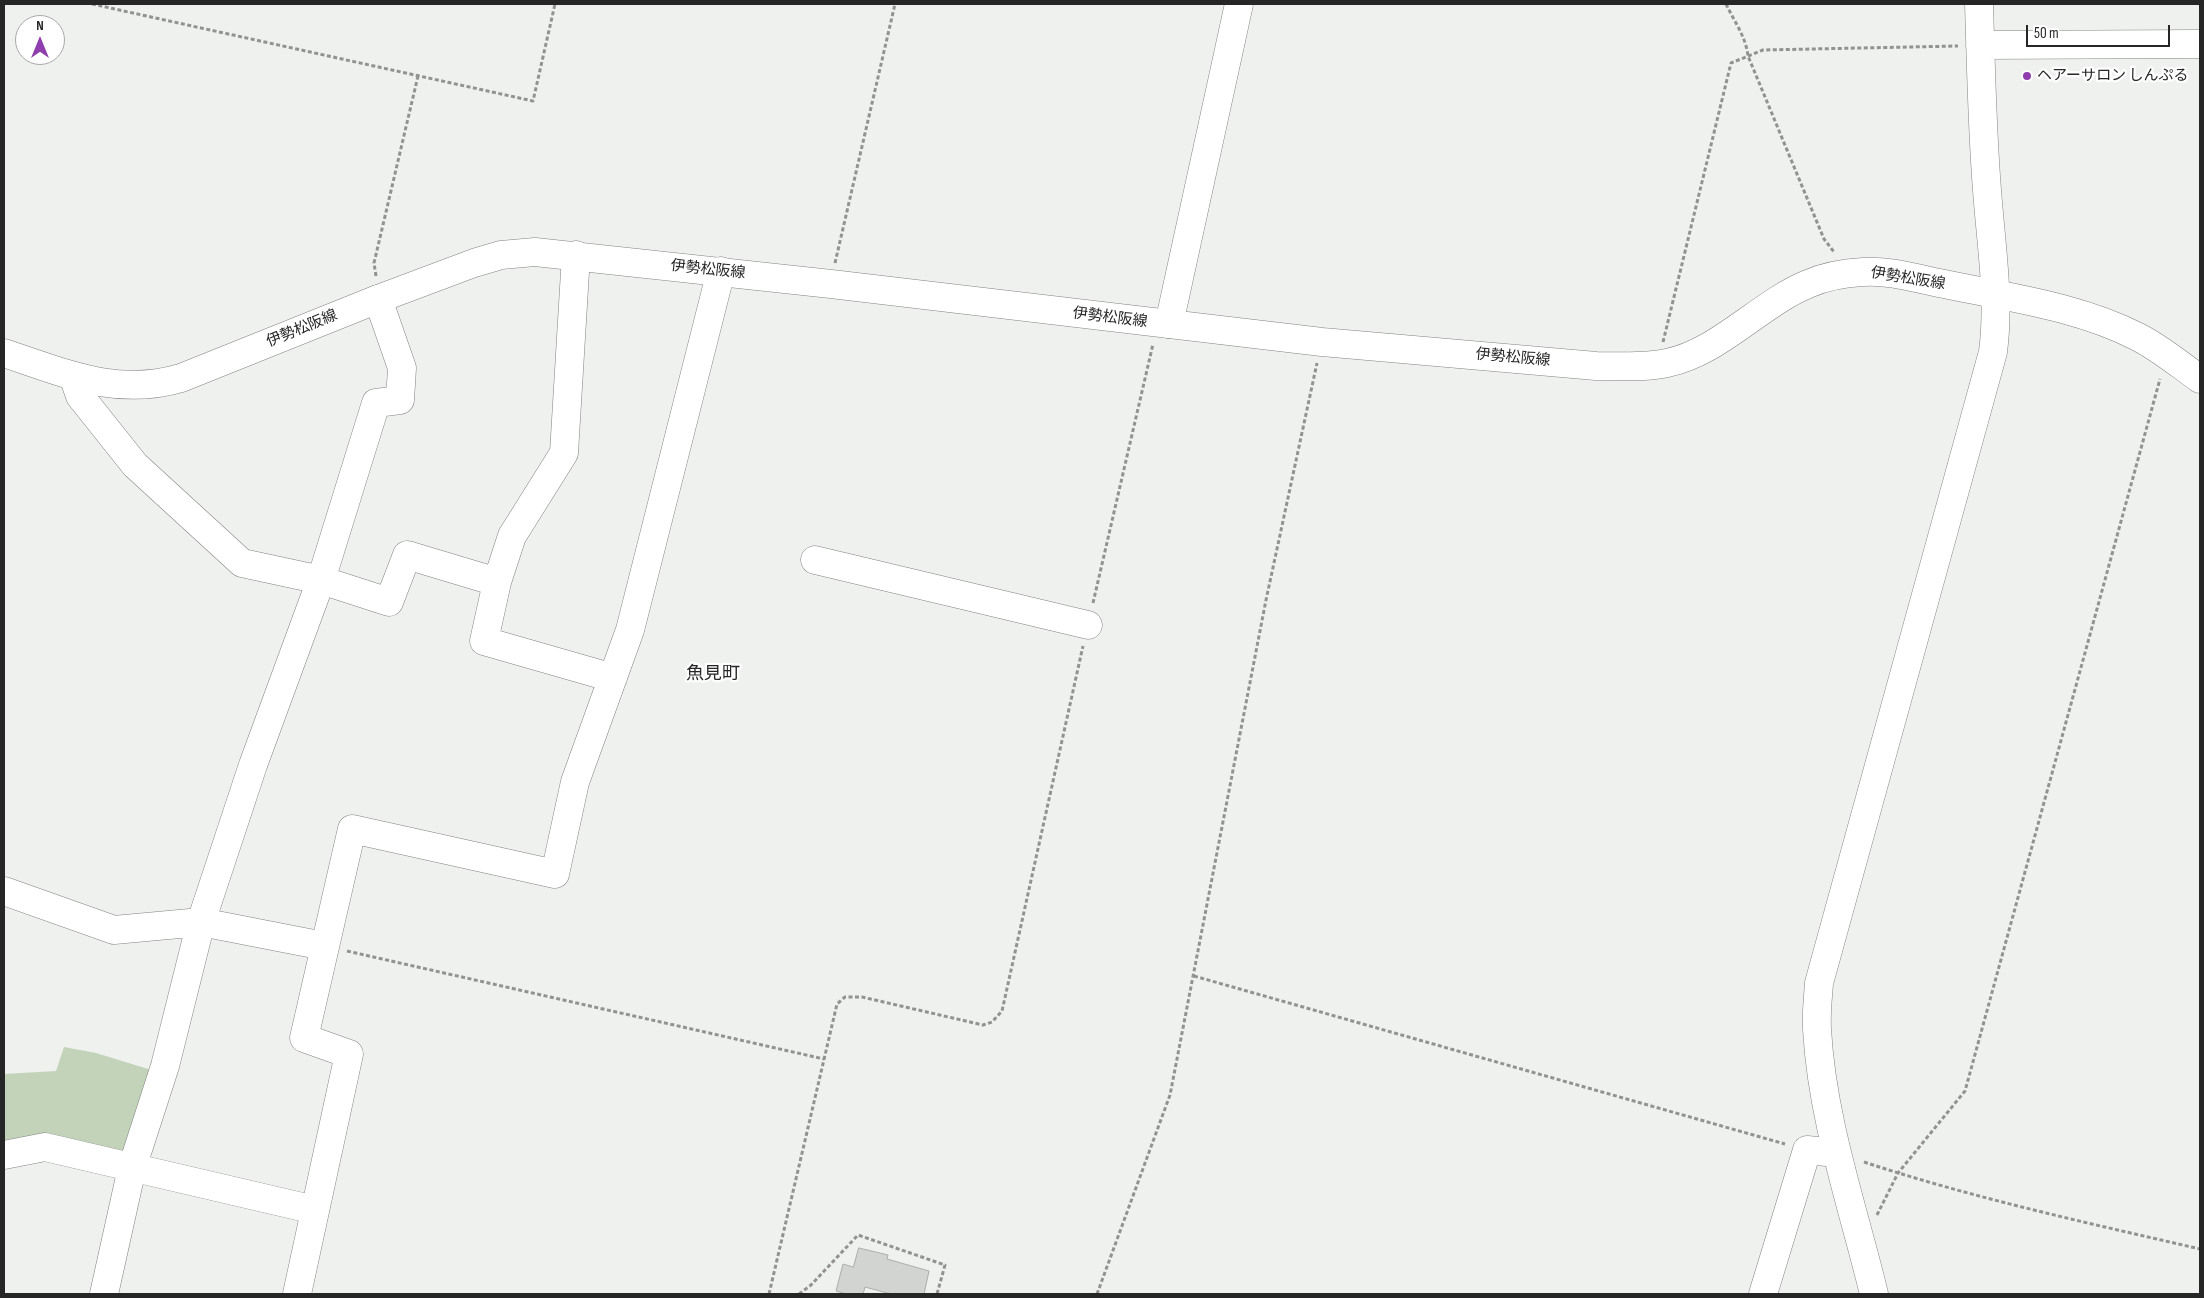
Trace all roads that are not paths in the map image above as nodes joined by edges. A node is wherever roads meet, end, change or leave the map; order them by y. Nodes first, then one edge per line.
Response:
1 (1239, 4) edge
2 (1979, 4) edge
3 (2200, 44) edge
4 (1980, 45) junction
5 (576, 255) junction
6 (721, 271) junction
7 (1997, 295) junction
8 (378, 299) junction
9 (1163, 324) junction
10 (4, 353) edge
11 (73, 376) junction
12 (2200, 379) edge
13 (815, 560) dead end
14 (321, 580) junction
15 (497, 582) junction
16 (1088, 624) road end
17 (613, 678) junction
18 (4, 890) edge
19 (201, 922) junction
20 (324, 946) junction
21 (1837, 1153) junction
22 (4, 1155) edge
23 (132, 1168) junction
24 (315, 1210) junction
25 (1862, 1246) junction
26 (104, 1294) edge
27 (297, 1294) edge
28 (1763, 1294) edge
29 (1854, 1294) edge
30 (1874, 1294) edge

1 - 9 street
2 - 4 street
3 - 4 street
4 - 7 street
5 - 6 street, 伊勢松阪線
5 - 8 street, 伊勢松阪線
5 - 15 street
6 - 9 street, 伊勢松阪線
6 - 17 street
7 - 9 street, 伊勢松阪線
7 - 12 street, 伊勢松阪線
7 - 21 street
8 - 11 street, 伊勢松阪線
8 - 14 street
10 - 11 street, 伊勢松阪線
11 - 14 street
13 - 16 street
14 - 15 street
14 - 19 street
15 - 17 street
17 - 20 street
18 - 19 street
19 - 20 street
19 - 23 street
20 - 24 street
21 - 25 street
21 - 28 street
22 - 23 street
23 - 24 street
23 - 26 street
24 - 27 street
25 - 29 street
25 - 30 street

